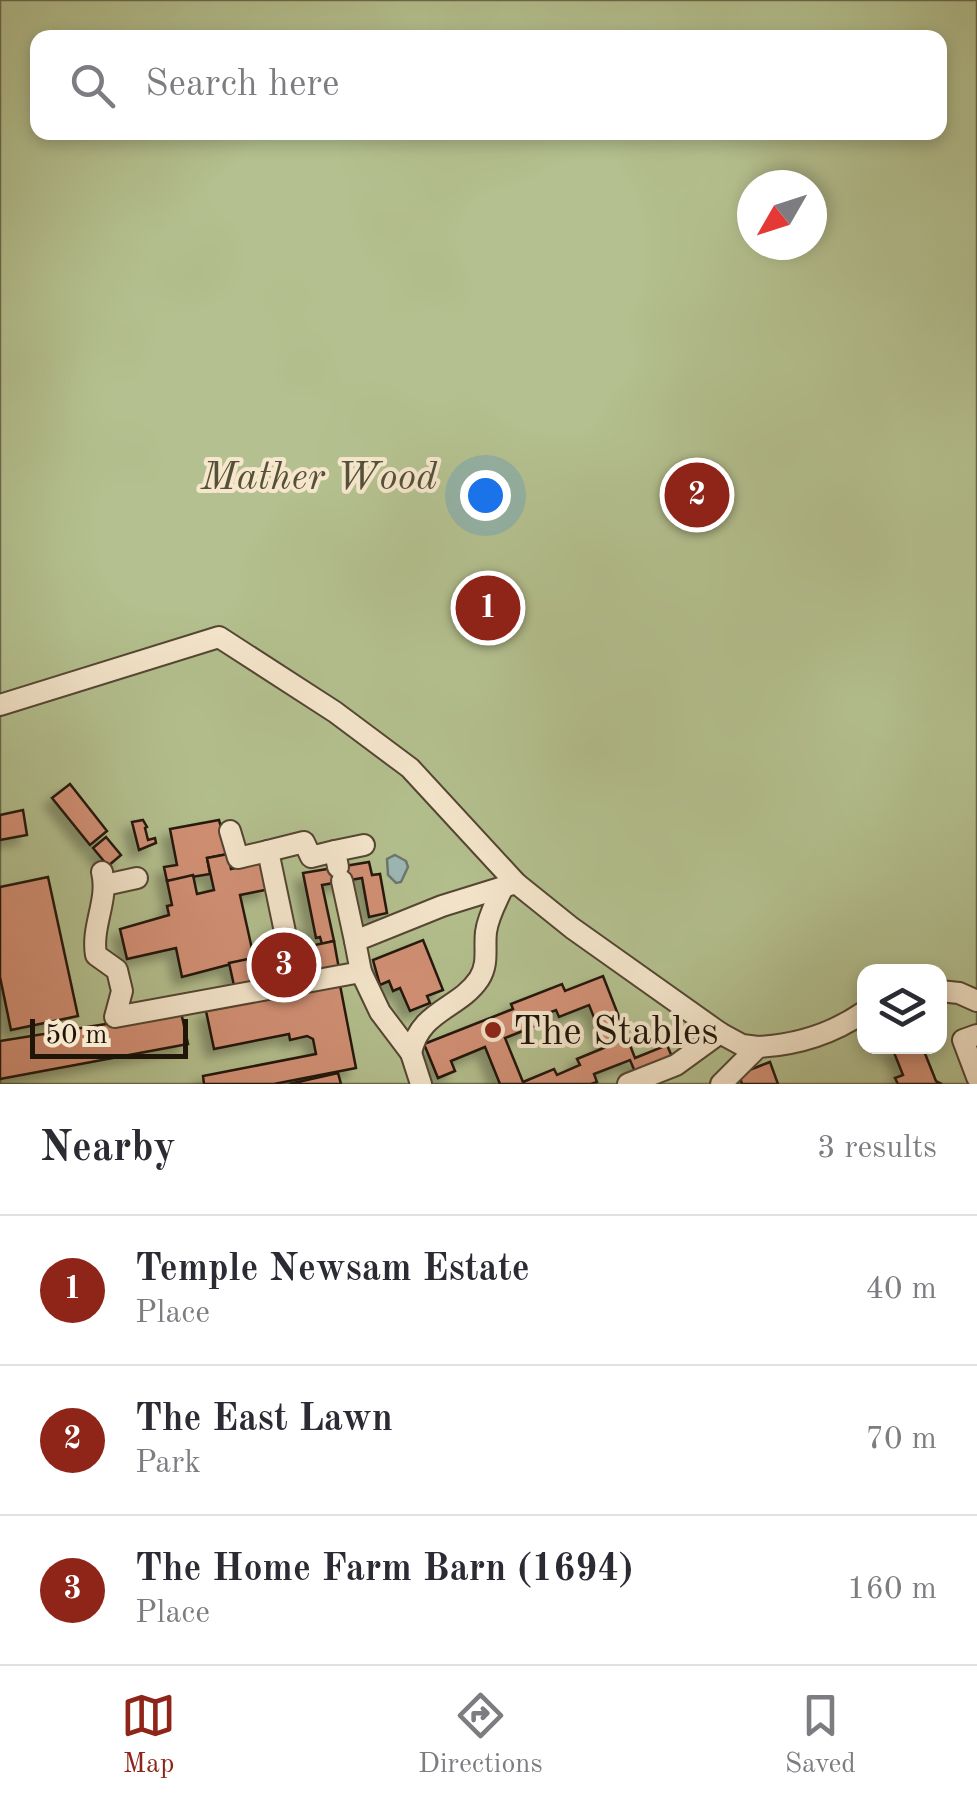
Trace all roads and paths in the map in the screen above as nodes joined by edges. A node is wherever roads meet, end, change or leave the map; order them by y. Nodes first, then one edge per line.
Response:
1 (0, 706) edge
2 (230, 831) dead end
3 (364, 846) dead end
4 (268, 851) junction
5 (338, 867) junction
6 (137, 878) dead end
7 (509, 885) junction
8 (355, 940) junction
9 (288, 950) dead end
10 (362, 972) junction
11 (947, 992) edge
12 (977, 1001) edge
13 (857, 1016) edge
14 (720, 1033) junction
15 (977, 1035) edge
16 (758, 1048) junction
17 (411, 1053) junction
18 (977, 1077) edge
19 (422, 1084) edge
20 (628, 1084) edge
21 (720, 1084) edge

1 - 7 street
2 - 4 street
3 - 5 street
4 - 5 street
4 - 9 street
5 - 8 street
6 - 10 street
7 - 8 street
7 - 14 street
7 - 17 street
8 - 10 street
10 - 17 street
11 - 12 street
13 - 16 street
14 - 16 street
14 - 20 street
15 - 18 street
16 - 21 street
17 - 19 street

